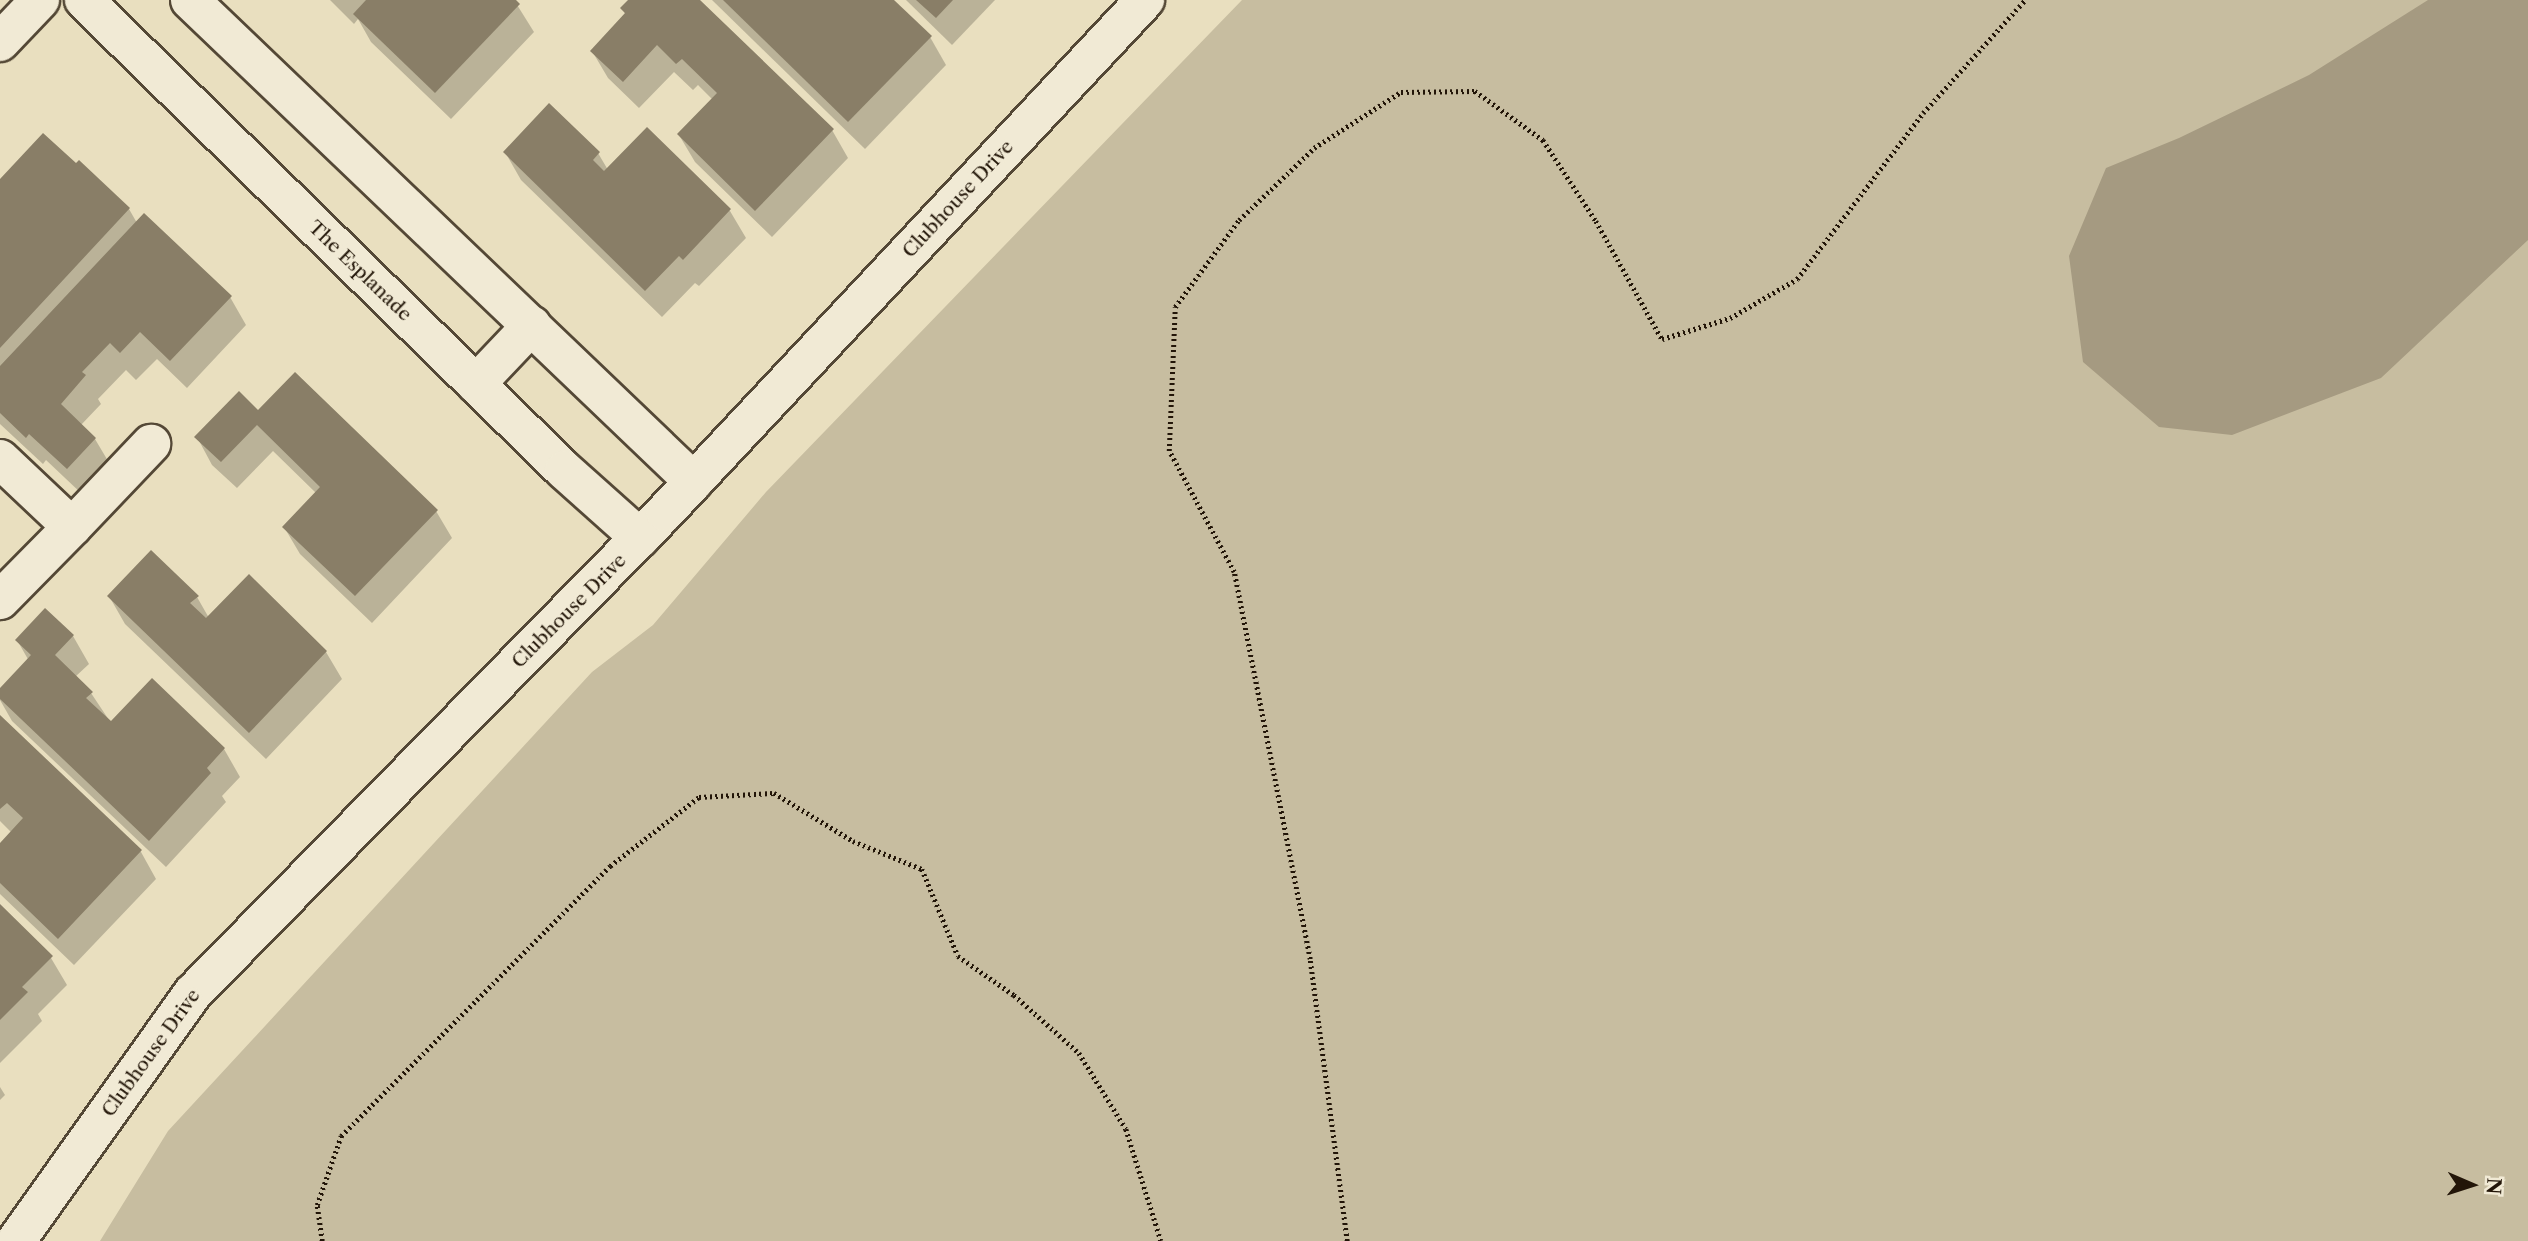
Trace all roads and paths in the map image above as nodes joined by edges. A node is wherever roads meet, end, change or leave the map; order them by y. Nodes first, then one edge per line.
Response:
1 (40, 0) edge
2 (84, 0) edge
3 (190, 0) edge
4 (1145, 0) edge
5 (2025, 0) edge
6 (0, 42) edge
7 (532, 325) junction
8 (476, 384) junction
9 (151, 444) dead end
10 (0, 459) edge
11 (694, 482) junction
12 (72, 527) junction
13 (640, 538) junction
14 (0, 600) edge
15 (16, 1241) edge
16 (322, 1241) edge
17 (1161, 1241) edge
18 (1347, 1241) edge

1 - 6 street
2 - 8 street, The Esplanade
3 - 7 street
4 - 11 street, Clubhouse Drive
5 - 18 path
7 - 8 street
7 - 11 street
8 - 13 street, The Esplanade
9 - 12 street
10 - 12 street
11 - 13 street, Clubhouse Drive
12 - 14 street
13 - 15 street, Clubhouse Drive
16 - 17 path

